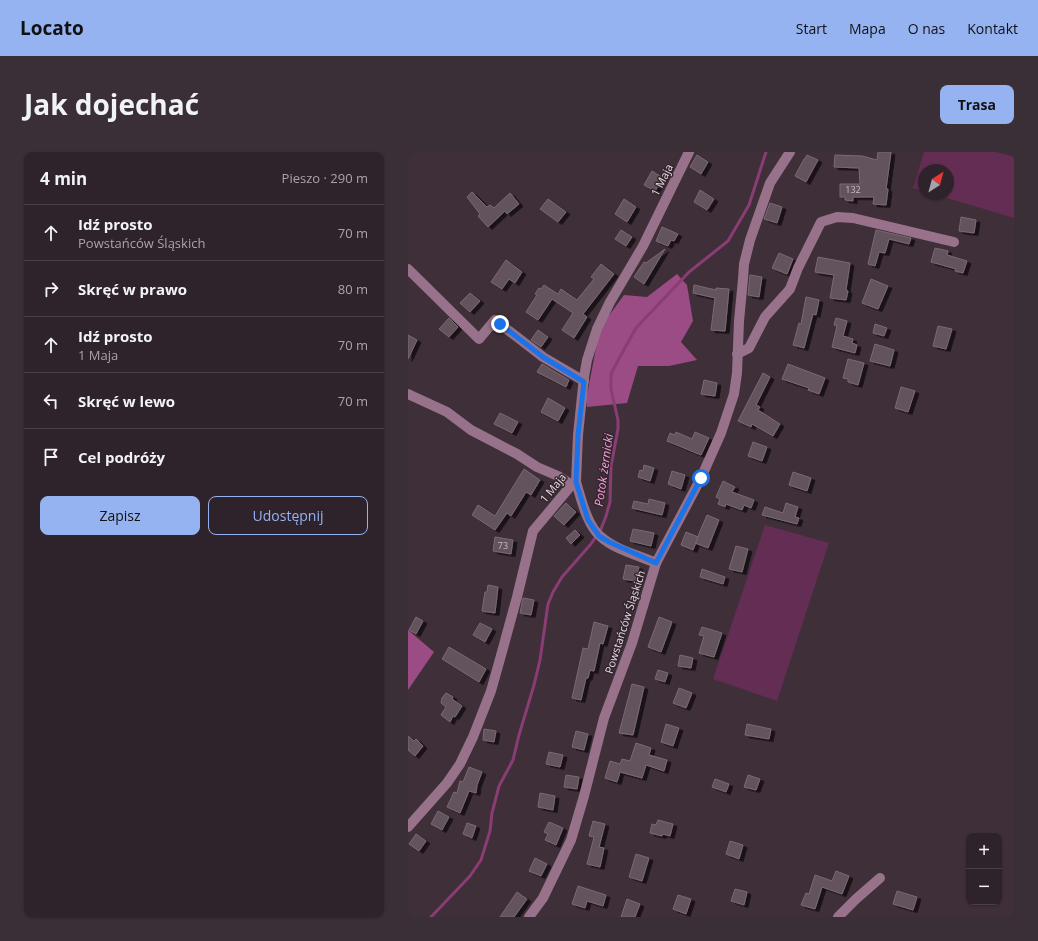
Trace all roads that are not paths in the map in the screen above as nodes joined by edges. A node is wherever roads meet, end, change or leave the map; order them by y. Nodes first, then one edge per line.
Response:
1 (689, 152) edge
2 (790, 152) edge
3 (954, 242) dead end
4 (408, 269) edge
5 (737, 354) junction
6 (584, 382) junction
7 (408, 394) edge
8 (574, 484) junction
9 (656, 563) junction
10 (408, 827) edge
11 (880, 878) dead end
12 (529, 917) edge
13 (838, 917) edge

1 - 6 street, 1 Maja
2 - 5 street, Powstańców Śląskich
3 - 5 street
4 - 6 street
5 - 9 street, Powstańców Śląskich
6 - 8 street, 1 Maja
7 - 8 street
8 - 9 street
8 - 10 street, 1 Maja
9 - 12 street, Powstańców Śląskich
11 - 13 street

